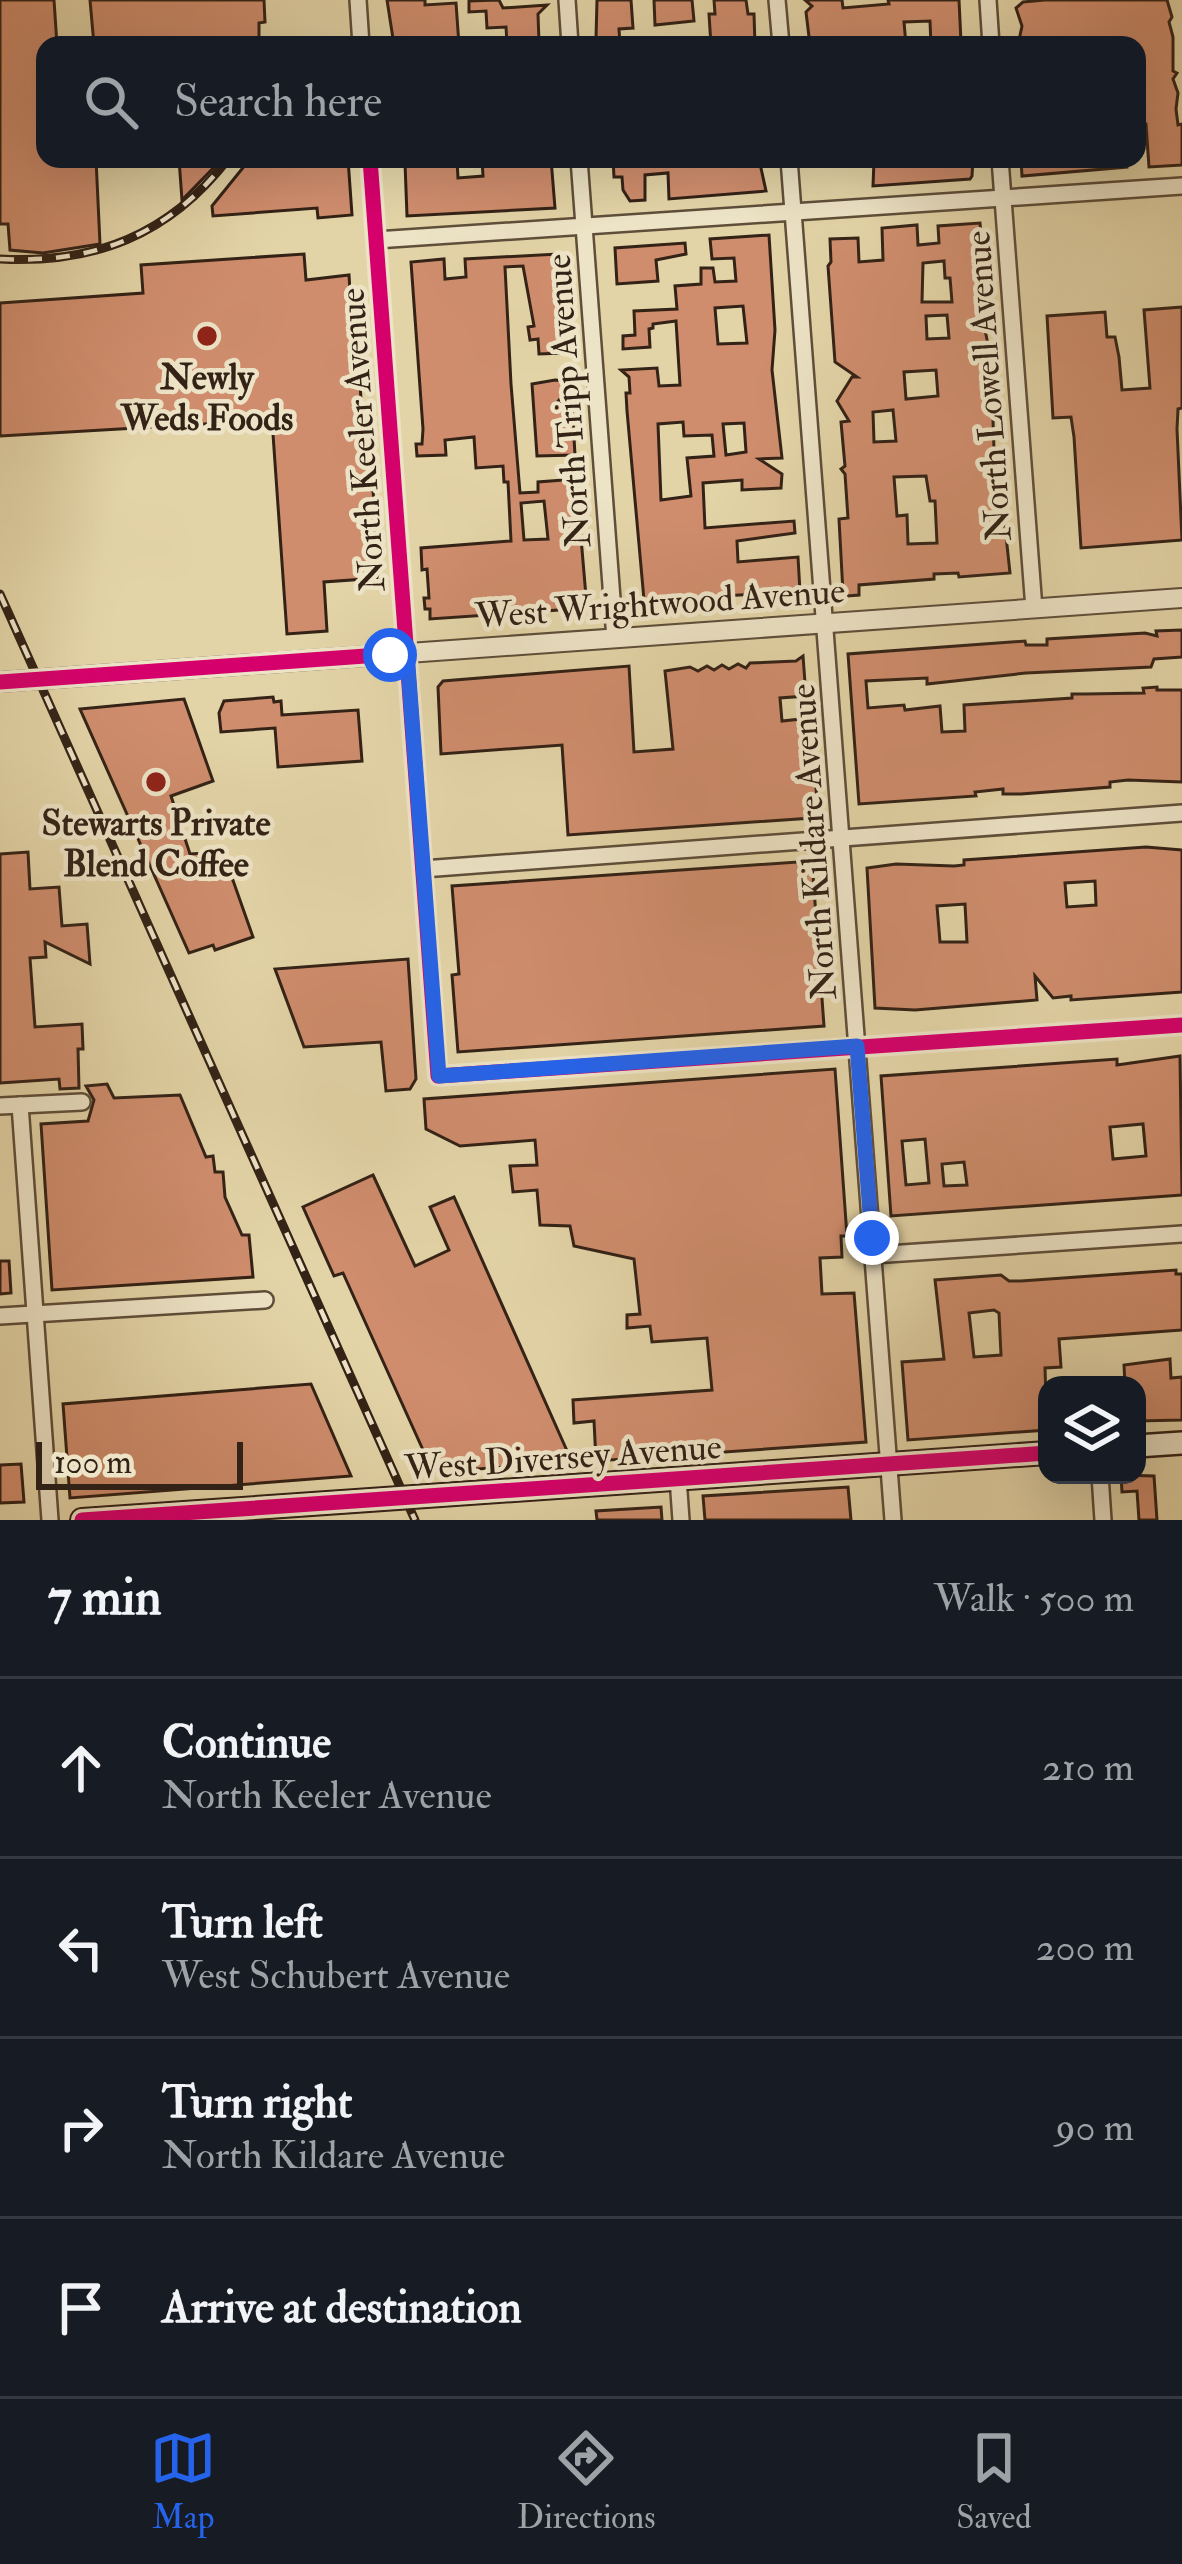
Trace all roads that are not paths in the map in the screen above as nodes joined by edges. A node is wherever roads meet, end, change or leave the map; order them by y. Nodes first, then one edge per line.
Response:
1 (358, 0) edge
2 (567, 0) edge
3 (777, 0) edge
4 (988, 0) edge
5 (360, 36) edge
6 (569, 36) edge
7 (780, 36) edge
8 (990, 36) edge
9 (371, 168) edge
10 (580, 168) edge
11 (791, 168) edge
12 (1001, 168) edge
13 (1182, 186) edge
14 (1003, 199) junction
15 (794, 213) junction
16 (584, 228) junction
17 (376, 240) junction
18 (1182, 598) edge
19 (1034, 609) junction
20 (825, 623) junction
21 (615, 639) junction
22 (407, 653) junction
23 (0, 682) edge
24 (1182, 813) edge
25 (841, 838) junction
26 (423, 869) junction
27 (1182, 1024) edge
28 (857, 1046) junction
29 (82, 1102) dead end
30 (20, 1105) junction
31 (0, 1106) edge
32 (1182, 1234) edge
33 (873, 1255) junction
34 (265, 1300) dead end
35 (35, 1313) junction
36 (0, 1316) edge
37 (1182, 1443) edge
38 (1146, 1445) edge
39 (1038, 1454) edge
40 (889, 1464) junction
41 (678, 1478) junction
42 (1101, 1484) edge
43 (50, 1520) edge
44 (82, 1520) edge
45 (681, 1520) edge
46 (893, 1520) edge
47 (1103, 1520) edge

1 - 5 street
2 - 6 street
3 - 7 street
4 - 8 street
9 - 17 street, North Keeler Avenue
10 - 16 street, North Tripp Avenue
11 - 15 street, North Kildare Avenue
12 - 14 street, North Lowell Avenue
13 - 14 street
14 - 15 street
14 - 19 street, North Lowell Avenue
15 - 16 street
15 - 20 street, North Kildare Avenue
16 - 17 street
16 - 21 street, North Tripp Avenue
17 - 22 street, North Keeler Avenue
18 - 19 street, West Wrightwood Avenue
19 - 20 street, West Wrightwood Avenue
20 - 21 street, West Wrightwood Avenue
20 - 25 street, North Kildare Avenue
21 - 22 street, West Wrightwood Avenue
22 - 23 street, West Wrightwood Avenue
22 - 26 street, North Keeler Avenue
24 - 25 street
25 - 26 street
25 - 28 street, North Kildare Avenue
26 - 28 street, North Keeler Avenue
27 - 28 street
28 - 33 street, North Kildare Avenue
29 - 30 street
30 - 31 street
30 - 35 street
32 - 33 street
33 - 40 street, North Kildare Avenue
34 - 35 street
35 - 36 street
35 - 43 street
37 - 38 main road
39 - 40 main road, West Diversey Avenue
40 - 41 main road, West Diversey Avenue
40 - 46 street, North Kildare Avenue
41 - 44 main road, West Diversey Avenue
41 - 45 street
42 - 47 street

